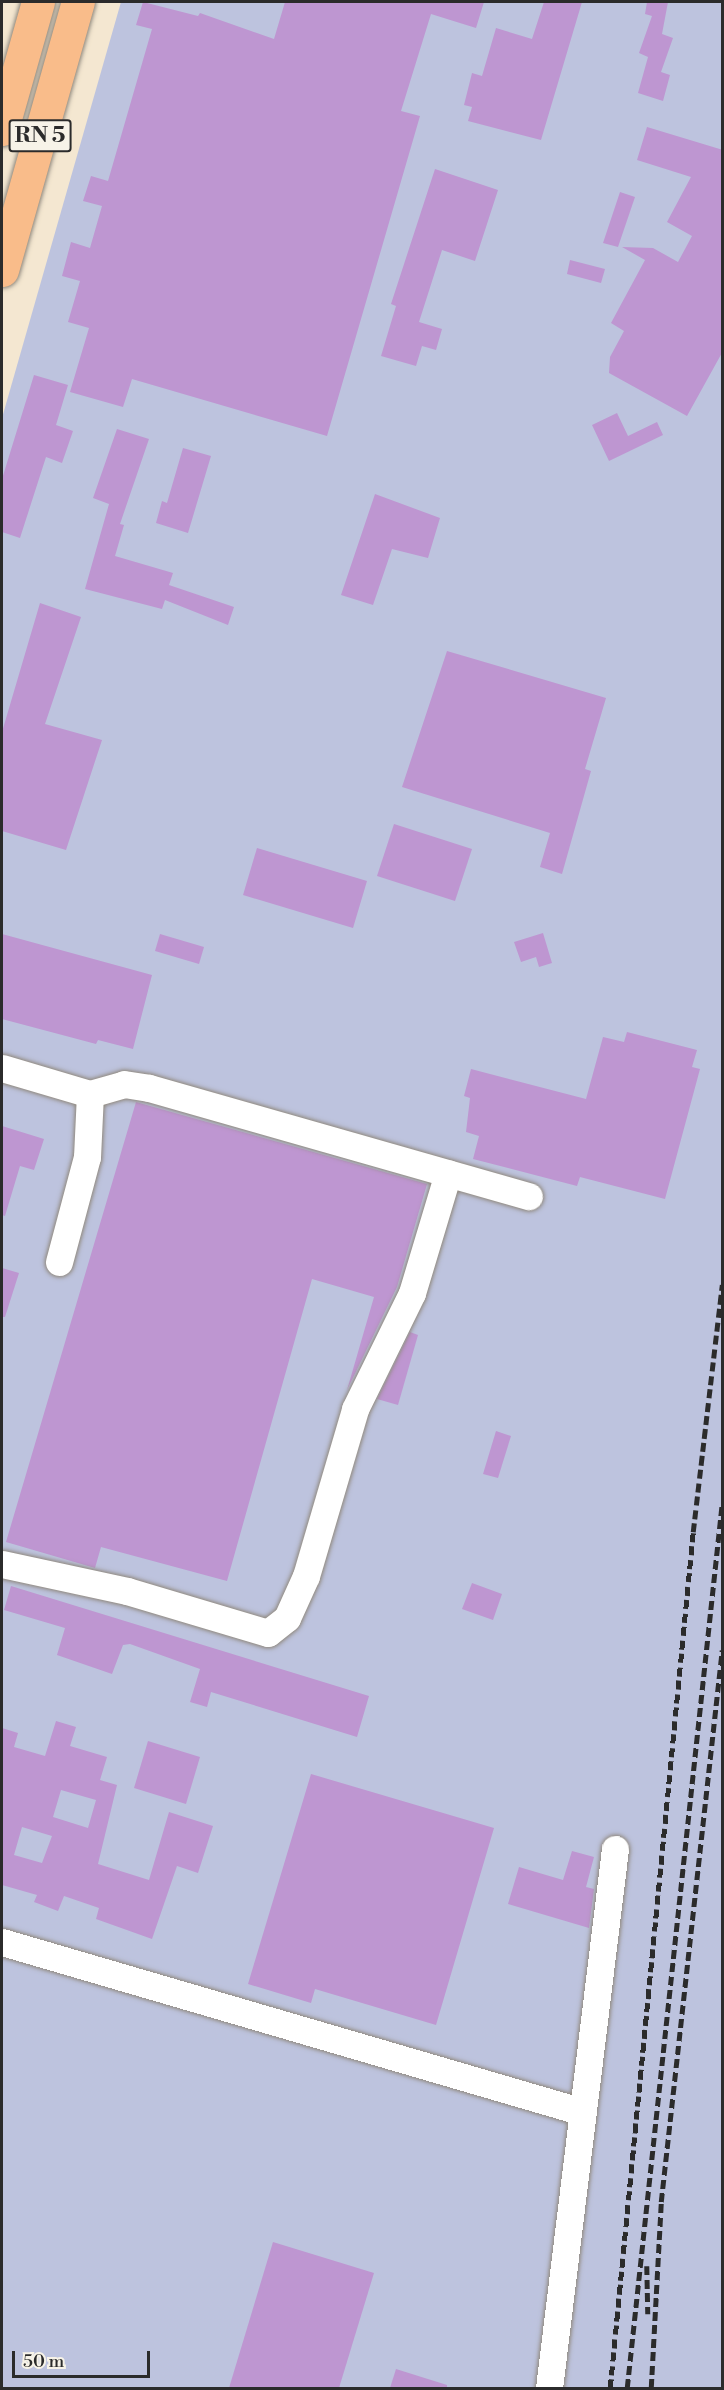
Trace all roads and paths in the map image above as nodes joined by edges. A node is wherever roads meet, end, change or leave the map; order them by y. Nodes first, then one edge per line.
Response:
1 (38, 2) edge
2 (78, 2) edge
3 (2, 129) edge
4 (2, 270) edge
5 (2, 1068) edge
6 (90, 1094) junction
7 (448, 1173) junction
8 (529, 1196) dead end
9 (59, 1262) dead end
10 (2, 1564) edge
11 (615, 1849) dead end
12 (2, 1942) edge
13 (583, 2112) junction
14 (549, 2388) edge

1 - 3 highway, RN 5
2 - 4 highway, RN 5
5 - 6 lane
6 - 7 lane
6 - 9 lane
7 - 8 lane
7 - 10 lane
11 - 13 lane
12 - 13 lane
13 - 14 lane

